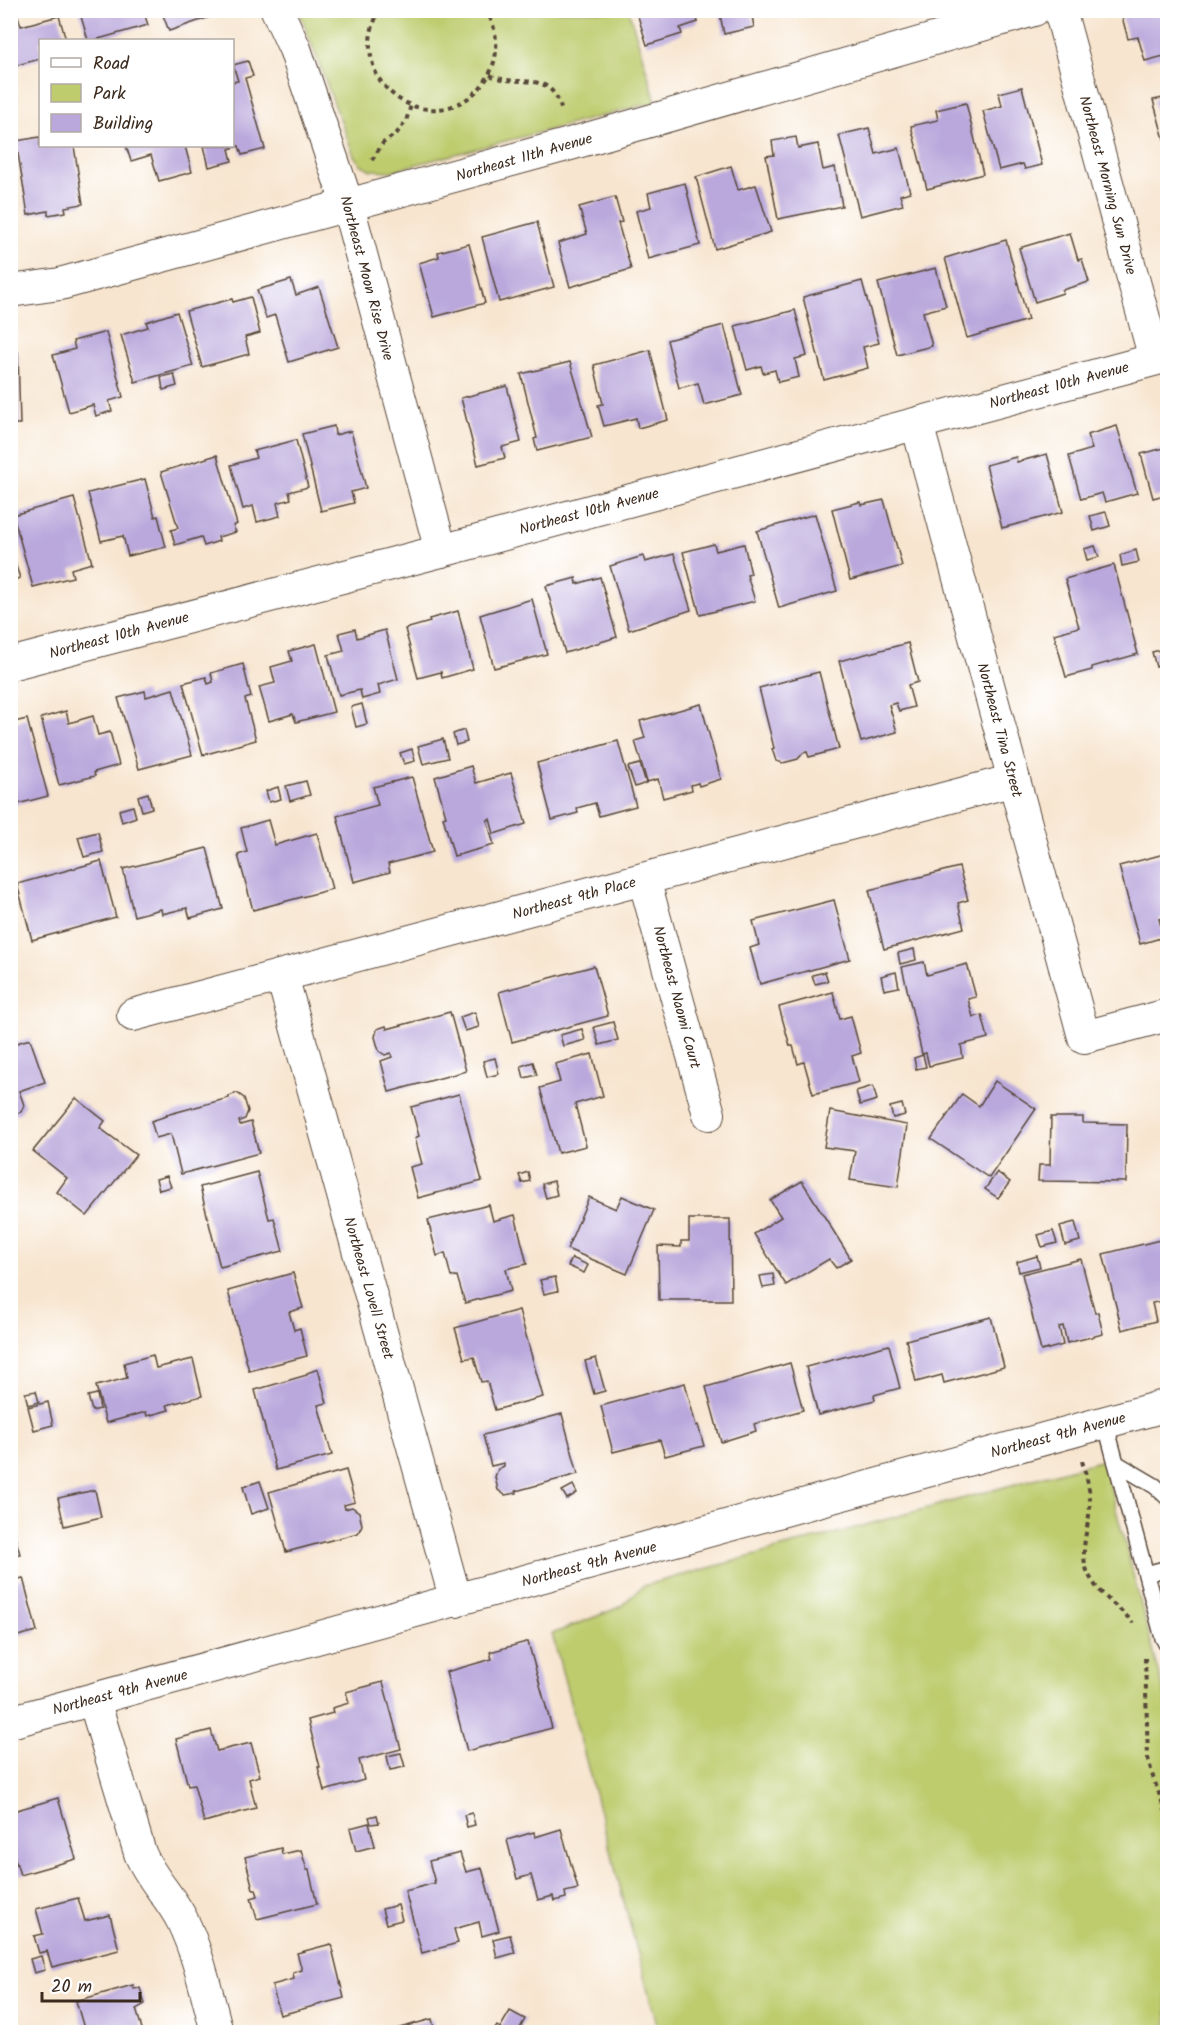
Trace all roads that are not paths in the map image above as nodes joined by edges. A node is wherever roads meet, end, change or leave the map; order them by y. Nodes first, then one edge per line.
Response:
1 (278, 10) edge
2 (1034, 10) edge
3 (1060, 10) edge
4 (348, 206) junction
5 (10, 291) edge
6 (1161, 357) edge
7 (917, 424) junction
8 (441, 551) junction
9 (10, 664) edge
10 (1014, 780) junction
11 (644, 879) junction
12 (282, 976) junction
13 (133, 1015) dead end
14 (1167, 1015) edge
15 (709, 1114) dead end
16 (1167, 1405) edge
17 (1105, 1422) junction
18 (1116, 1462) junction
19 (1167, 1498) edge
20 (1167, 1568) edge
21 (1146, 1574) junction
22 (456, 1601) junction
23 (1167, 1647) edge
24 (94, 1700) junction
25 (10, 1722) edge
26 (217, 2032) edge

1 - 4 street, Northeast Moon Rise Drive
2 - 4 street, Northeast 11th Avenue
3 - 6 street, Northeast Morning Sun Drive
4 - 5 street, Northeast 11th Avenue
4 - 8 street, Northeast Moon Rise Drive
6 - 7 street, Northeast 10th Avenue
7 - 8 street, Northeast 10th Avenue
7 - 10 street, Northeast Tina Street
8 - 9 street, Northeast 10th Avenue
10 - 11 street, Northeast 9th Place
10 - 14 street, Northeast Tina Street
11 - 12 street, Northeast 9th Place
11 - 15 street, Northeast Naomi Court
12 - 13 street, Northeast 9th Place
12 - 22 street, Northeast Lovell Street
16 - 17 street, Northeast 9th Avenue
17 - 18 lane
17 - 22 street, Northeast 9th Avenue
18 - 19 lane
18 - 21 lane
20 - 21 lane
21 - 23 lane
22 - 24 street, Northeast 9th Avenue
24 - 25 street, Northeast 9th Avenue
24 - 26 street

